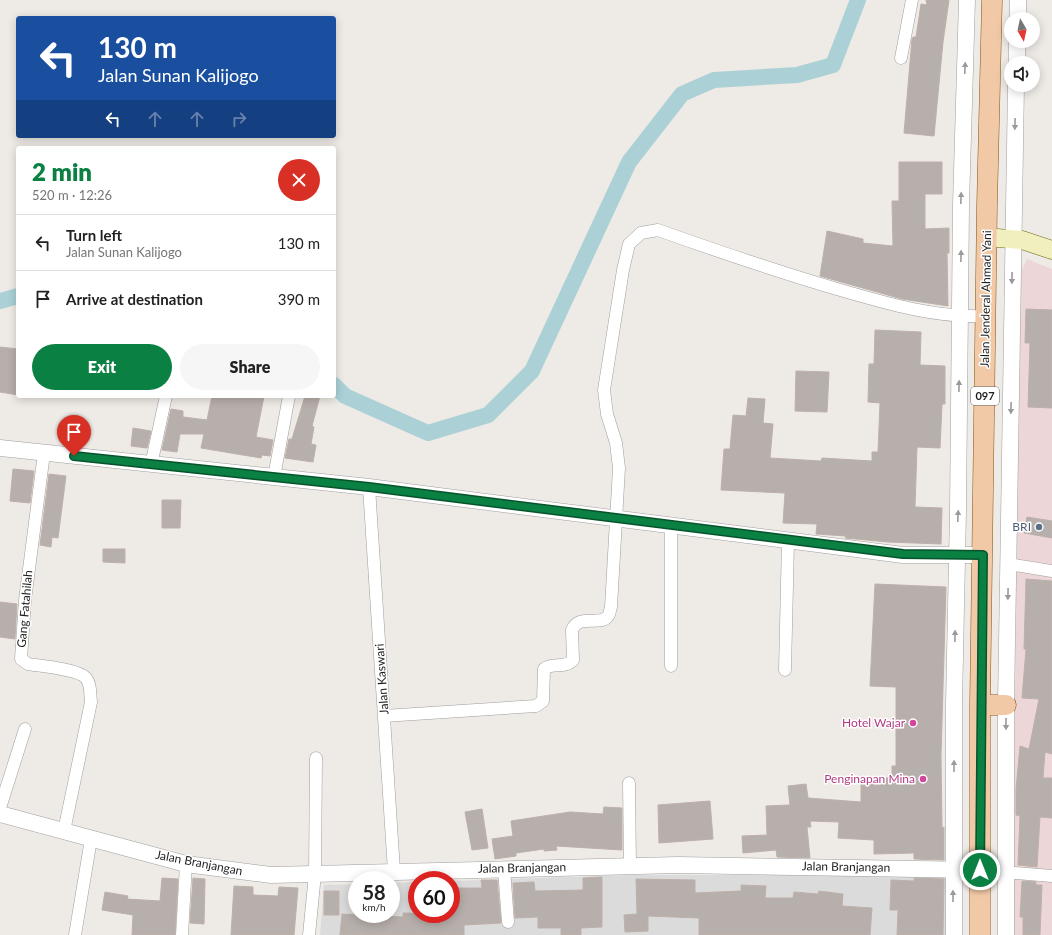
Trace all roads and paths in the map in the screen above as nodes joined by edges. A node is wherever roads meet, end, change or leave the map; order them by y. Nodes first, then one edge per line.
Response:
1 (912, 0) edge
2 (967, 0) edge
3 (992, 0) edge
4 (1018, 0) edge
5 (1018, 12) edge
6 (901, 58) dead end
7 (1016, 92) edge
8 (986, 237) junction
9 (1012, 239) junction
10 (1052, 250) edge
11 (985, 316) junction
12 (960, 317) junction
13 (166, 398) edge
14 (289, 398) edge
15 (0, 448) edge
16 (44, 453) junction
17 (151, 465) junction
18 (274, 477) junction
19 (369, 487) junction
20 (616, 518) junction
21 (671, 526) junction
22 (788, 541) junction
23 (957, 555) junction
24 (983, 555) junction
25 (1008, 564) junction
26 (1052, 571) edge
27 (671, 666) dead end
28 (785, 670) dead end
29 (980, 705) junction
30 (1006, 705) junction
31 (384, 716) junction
32 (24, 729) dead end
33 (316, 758) dead end
34 (629, 783) dead end
35 (0, 808) edge
36 (0, 814) edge
37 (64, 831) junction
38 (91, 839) junction
39 (186, 864) junction
40 (630, 866) junction
41 (504, 869) junction
42 (953, 869) junction
43 (980, 870) junction
44 (394, 871) joint
45 (1006, 871) junction
46 (348, 873) edge
47 (315, 874) junction
48 (1052, 876) edge
49 (508, 922) dead end
50 (75, 935) edge
51 (182, 935) edge
52 (309, 935) edge
53 (954, 935) edge
54 (980, 935) edge
55 (1006, 935) edge

1 - 6 street
12 -> 2 street
3 - 8 main road, Jalan Jenderal Ahmad Yani / 097
4 - 5 street
7 -> 9 street
8 - 9 main road
8 - 11 main road, Jalan Jenderal Ahmad Yani / 097
9 - 10 main road
9 -> 25 street
11 - 12 street
11 - 24 main road, Jalan Jenderal Ahmad Yani / 097
12 - 20 street
23 -> 12 street
13 - 17 street
14 - 18 street
15 - 16 street
16 - 17 street
16 - 37 street, Gang Fatahilah
17 - 18 street
18 - 19 street
19 - 20 street
19 - 31 street, Jalan Kaswari
20 - 21 street
20 - 31 street
21 - 22 street
21 - 27 street
22 - 23 street
22 - 28 street
23 - 24 street
42 -> 23 street
24 - 29 main road, Jalan Jenderal Ahmad Yani / 097
25 - 26 street
25 -> 30 street
29 - 30 main road
29 - 43 main road, Jalan Jenderal Ahmad Yani / 097
30 -> 45 street
31 - 44 street, Jalan Kaswari
32 - 35 street
33 - 47 street
34 - 40 street
36 - 37 street, Jalan Branjangan
37 - 38 street, Jalan Branjangan
38 - 39 street, Jalan Branjangan
38 - 50 street
39 - 47 street, Jalan Branjangan
39 - 51 street
40 - 41 street, Jalan Branjangan
40 - 42 street, Jalan Branjangan
41 - 44 street, Jalan Branjangan
41 - 49 street
42 - 43 street, Jalan Branjangan
53 -> 42 street
43 - 45 street
43 - 54 main road, Jalan Jenderal Ahmad Yani / 097
45 - 48 street
45 - 55 street
46 - 47 street, Jalan Branjangan
47 - 52 street

